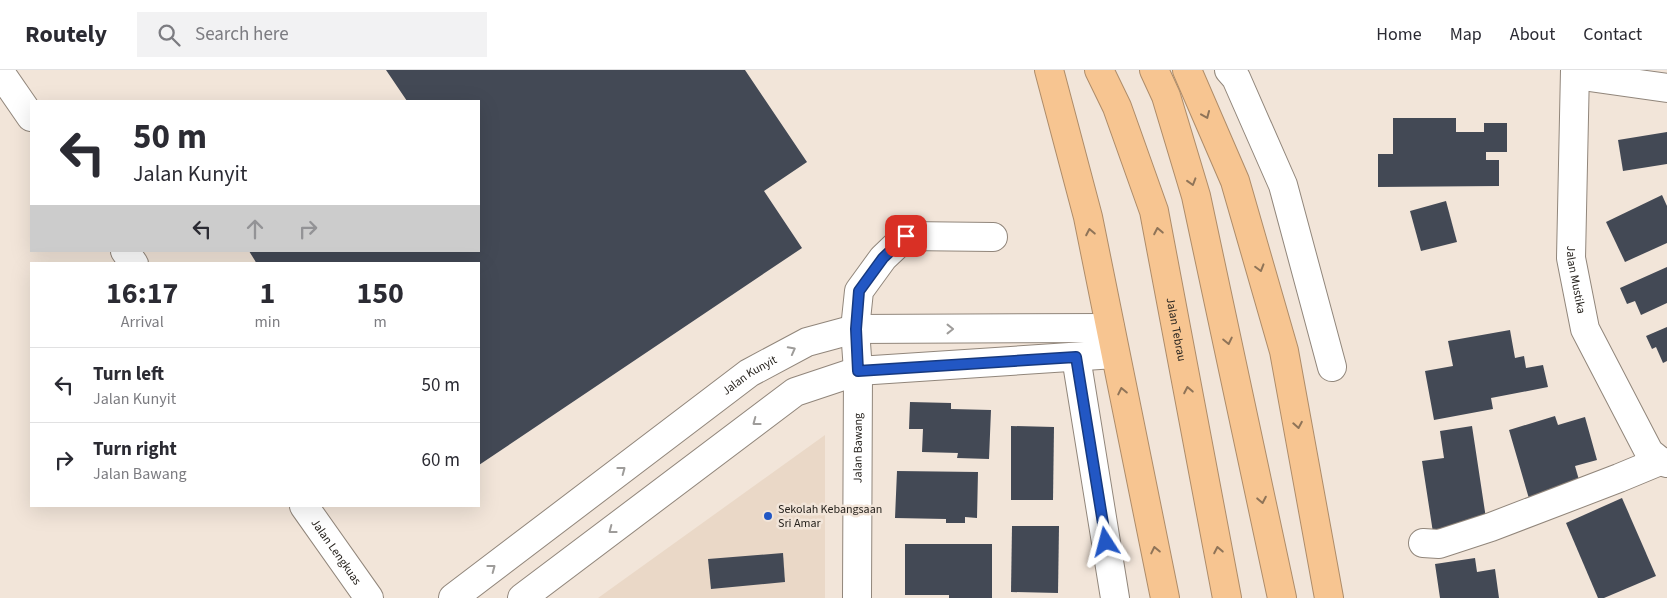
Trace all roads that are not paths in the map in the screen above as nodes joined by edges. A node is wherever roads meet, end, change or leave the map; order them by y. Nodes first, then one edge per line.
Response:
1 (1048, 70) edge
2 (1099, 70) edge
3 (1154, 70) edge
4 (1186, 70) edge
5 (1229, 70) edge
6 (0, 72) edge
7 (1574, 72) edge
8 (1667, 88) edge
9 (30, 116) edge
10 (993, 237) dead end
11 (856, 329) junction
12 (1112, 341) junction
13 (1076, 357) junction
14 (1332, 367) dead end
15 (858, 371) junction
16 (1663, 462) edge
17 (305, 507) edge
18 (1423, 543) dead end
19 (368, 598) edge
20 (453, 598) edge
21 (522, 598) edge
22 (857, 598) edge
23 (1114, 598) edge
24 (1164, 598) edge
25 (1227, 598) edge
26 (1282, 598) edge
27 (1329, 598) edge

12 -> 1 highway
25 -> 2 highway, Jalan Tebrau
3 -> 26 highway
4 -> 27 highway
5 - 14 street
6 - 9 street
7 - 8 street
7 - 16 street, Jalan Mustika
10 - 11 street, Jalan Bawang
11 -> 12 street, Jalan Kunyit
11 - 15 street, Jalan Bawang
20 -> 11 street, Jalan Kunyit
12 - 13 street
24 -> 12 highway
13 - 15 street
13 - 23 street
15 -> 21 street
15 - 22 street, Jalan Bawang
16 - 18 street
17 - 19 street, Jalan Lengkuas

